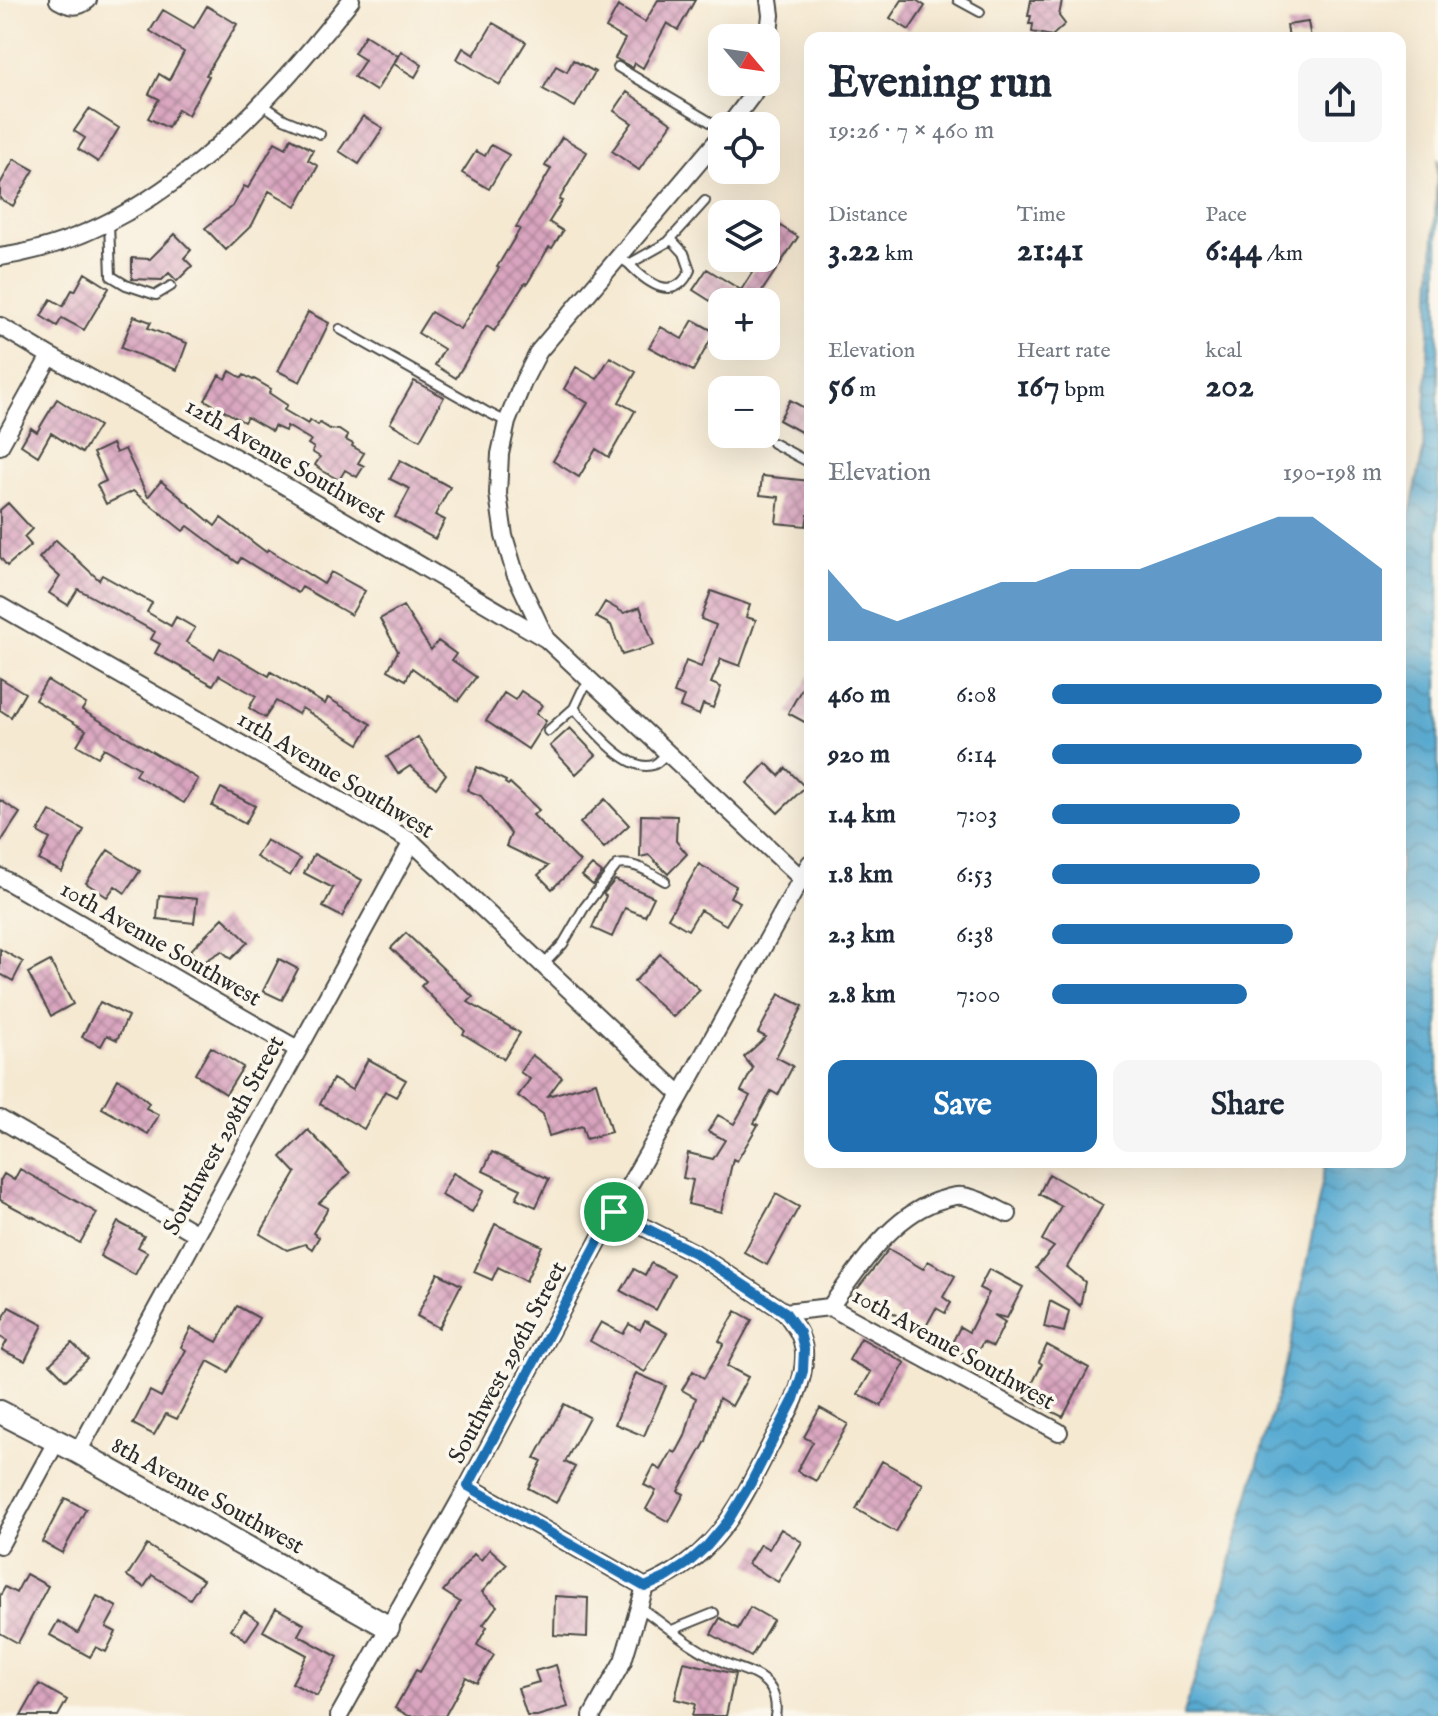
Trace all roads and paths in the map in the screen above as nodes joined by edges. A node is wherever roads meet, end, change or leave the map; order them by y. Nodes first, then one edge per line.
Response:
1 (58, 0) edge
2 (88, 0) edge
3 (351, 0) edge
4 (769, 0) edge
5 (958, 0) edge
6 (980, 12) dead end
7 (770, 24) edge
8 (618, 67) dead end
9 (261, 103) junction
10 (708, 123) edge
11 (320, 134) dead end
12 (708, 150) edge
13 (705, 201) dead end
14 (109, 223) junction
15 (671, 239) junction
16 (0, 257) edge
17 (624, 261) junction
18 (171, 286) dead end
19 (0, 326) edge
20 (340, 329) dead end
21 (50, 356) junction
22 (507, 422) junction
23 (0, 446) edge
24 (780, 447) edge
25 (804, 460) edge
26 (0, 606) edge
27 (546, 639) junction
28 (591, 681) junction
29 (574, 708) junction
30 (548, 731) dead end
31 (667, 753) junction
32 (412, 842) junction
33 (804, 873) edge
34 (0, 877) edge
35 (801, 878) junction
36 (665, 881) dead end
37 (543, 965) junction
38 (297, 1049) junction
39 (681, 1095) junction
40 (0, 1119) edge
41 (614, 1212) junction
42 (1008, 1214) dead end
43 (197, 1234) junction
44 (830, 1307) junction
45 (785, 1312) junction
46 (0, 1412) edge
47 (1059, 1432) dead end
48 (56, 1442) junction
49 (78, 1452) junction
50 (468, 1486) junction
51 (0, 1545) edge
52 (645, 1587) junction
53 (639, 1606) junction
54 (714, 1613) dead end
55 (388, 1627) junction
56 (672, 1630) junction
57 (339, 1716) edge
58 (592, 1716) edge
59 (775, 1716) edge

1 - 2 street
3 - 9 street
4 - 7 street
5 - 6 lane
8 - 10 lane
9 - 11 lane
9 - 14 street
12 - 17 street
13 - 15 lane
14 - 16 street
14 - 18 lane
15 - 17 lane
15 - 17 lane
17 - 22 street
19 - 21 street, 12th Avenue Southwest
20 - 22 lane
21 - 23 street
21 - 27 street, 12th Avenue Southwest
22 - 27 street
24 - 25 lane
26 - 32 street, 11th Avenue Southwest
27 - 28 street
28 - 29 lane
28 - 31 street
29 - 30 lane
29 - 31 lane
31 - 35 street
32 - 37 street, 11th Avenue Southwest
32 - 38 street, Southwest 298th Street
33 - 35 street, Southwest 296th Street
34 - 38 street, 10th Avenue Southwest
35 - 39 street, Southwest 296th Street
36 - 37 lane
37 - 39 street, 11th Avenue Southwest
38 - 43 street, Southwest 298th Street
39 - 41 street, Southwest 296th Street
40 - 43 street
41 - 45 street
41 - 50 street, Southwest 296th Street
42 - 44 street
43 - 49 street, Southwest 298th Street
44 - 45 street, 10th Avenue Southwest
44 - 47 street, 10th Avenue Southwest
45 - 52 street
46 - 48 street, 8th Avenue Southwest
48 - 49 street, 8th Avenue Southwest
48 - 51 street
49 - 55 street, 8th Avenue Southwest
50 - 52 street
50 - 55 street, Southwest 296th Street
52 - 53 street
53 - 56 lane
53 - 58 street
54 - 56 lane
55 - 57 street, Southwest 296th Street
56 - 59 lane

